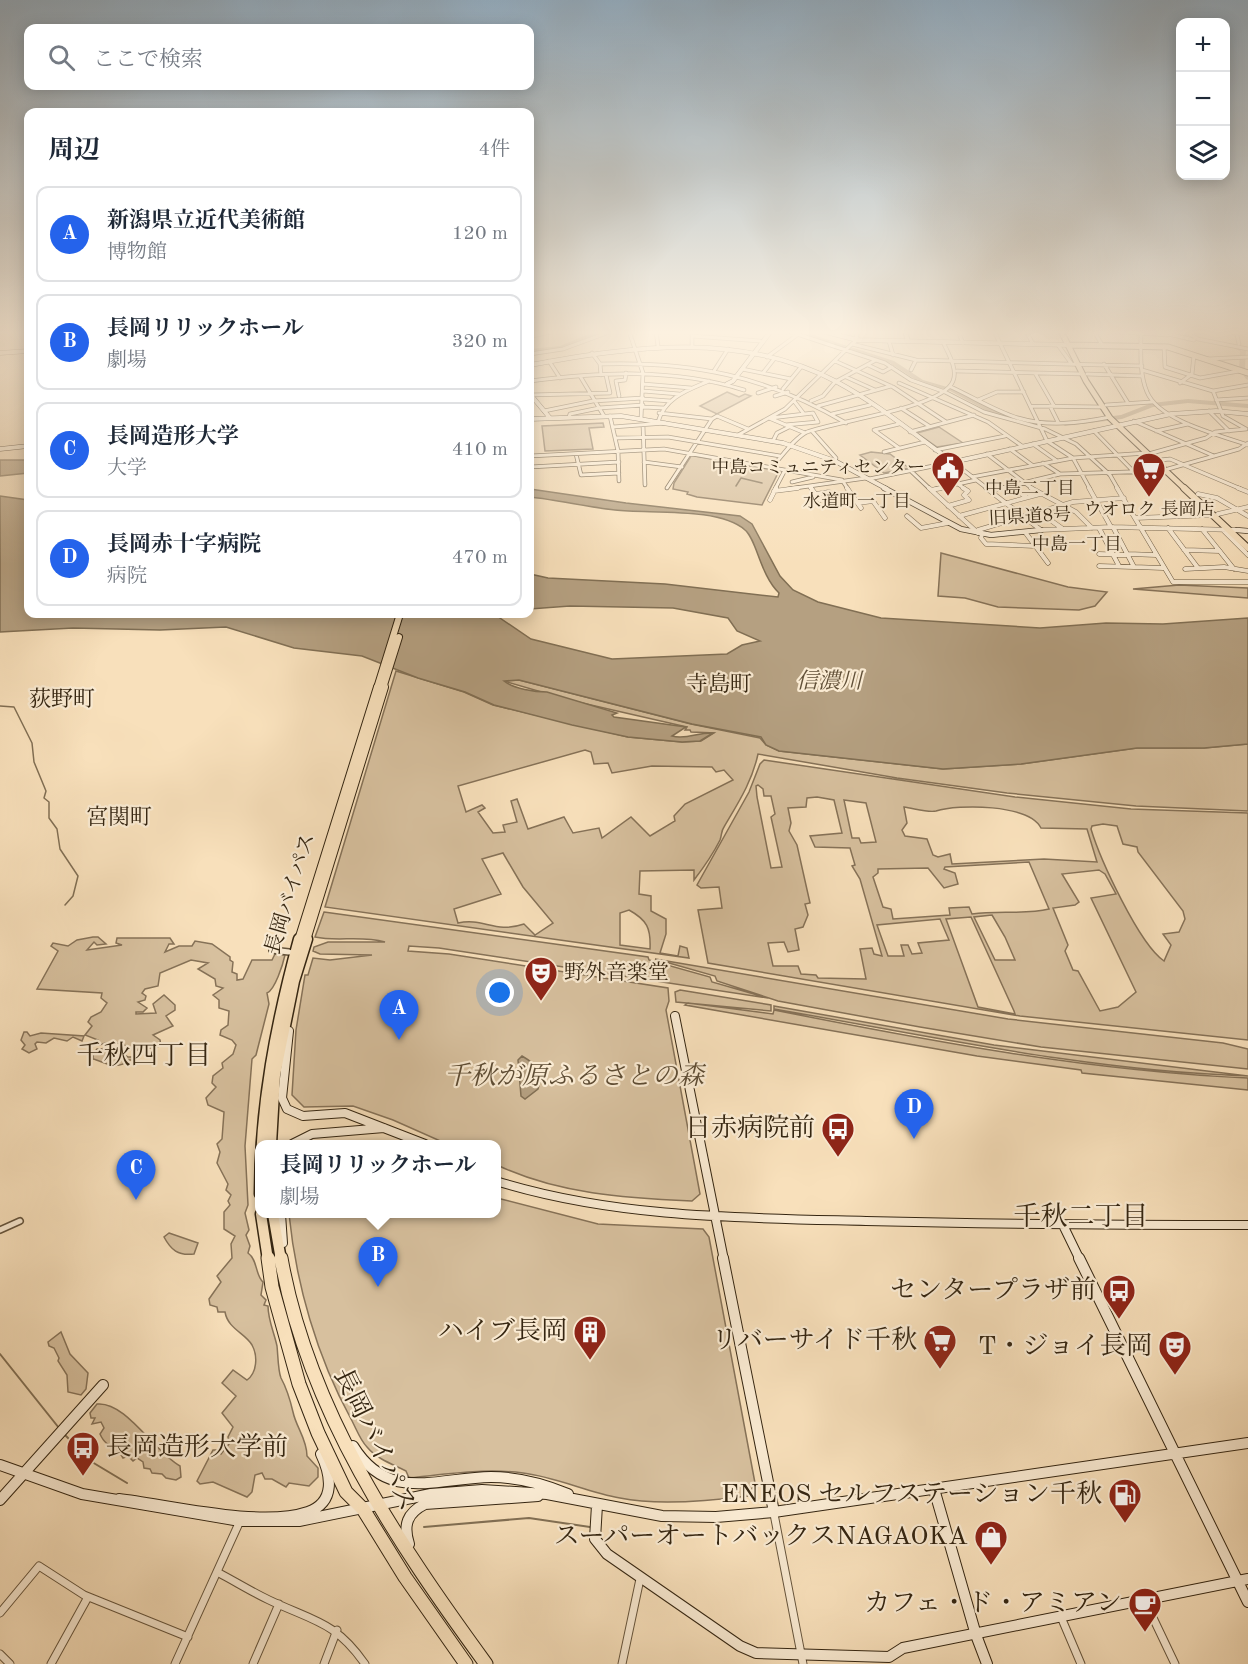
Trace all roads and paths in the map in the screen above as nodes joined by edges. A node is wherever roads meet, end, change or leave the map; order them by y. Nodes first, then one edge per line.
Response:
1 (599, 408) edge
2 (542, 409) edge
3 (555, 409) edge
4 (596, 409) edge
5 (643, 409) edge
6 (663, 409) edge
7 (783, 409) edge
8 (800, 409) edge
9 (823, 409) edge
10 (855, 409) edge
11 (876, 409) edge
12 (900, 409) edge
13 (903, 409) edge
14 (927, 409) edge
15 (959, 409) edge
16 (978, 409) edge
17 (996, 409) edge
18 (1032, 409) edge
19 (1053, 409) edge
20 (1105, 409) edge
21 (1162, 409) edge
22 (544, 411) junction
23 (1209, 411) junction
24 (1220, 411) junction
25 (659, 412) junction
26 (984, 412) junction
27 (883, 413) junction
28 (804, 414) junction
29 (832, 414) junction
30 (1171, 414) junction
31 (1248, 414) edge
32 (973, 415) junction
33 (607, 416) junction
34 (569, 417) junction
35 (550, 418) junction
36 (769, 418) junction
37 (534, 419) edge
38 (641, 419) junction
39 (712, 419) junction
40 (1115, 421) junction
41 (658, 422) junction
42 (946, 422) junction
43 (1058, 422) junction
44 (1134, 422) junction
45 (665, 423) junction
46 (846, 423) junction
47 (899, 424) junction
48 (1038, 424) junction
49 (1190, 424) junction
50 (644, 425) junction
51 (787, 426) junction
52 (930, 426) junction
53 (613, 427) junction
54 (748, 429) junction
55 (705, 430) junction
56 (1247, 430) edge
57 (812, 431) junction
58 (1094, 431) junction
59 (1156, 431) junction
60 (1230, 431) junction
61 (910, 432) junction
62 (1213, 432) junction
63 (805, 433) junction
64 (738, 435) junction
65 (1005, 436) junction
66 (644, 437) junction
67 (1065, 437) junction
68 (615, 438) junction
69 (773, 441) junction
70 (1047, 441) junction
71 (697, 442) junction
72 (925, 442) junction
73 (1032, 444) junction
74 (1185, 444) junction
75 (1247, 444) edge
76 (792, 445) junction
77 (24, 446) edge
78 (1022, 446) junction
79 (899, 448) junction
80 (0, 449) edge
81 (643, 449) junction
82 (1010, 449) junction
83 (935, 450) junction
84 (618, 451) junction
85 (884, 452) dead end
86 (1152, 453) junction
87 (576, 454) junction
88 (689, 454) junction
89 (987, 454) junction
90 (534, 456) edge
91 (780, 456) junction
92 (1118, 456) junction
93 (1214, 456) junction
94 (1073, 458) junction
95 (1094, 458) junction
96 (1170, 459) junction
97 (835, 460) junction
98 (1160, 460) junction
99 (1057, 461) junction
100 (619, 462) junction
101 (644, 462) junction
102 (953, 462) junction
103 (1043, 463) junction
104 (578, 464) junction
105 (1032, 465) junction
106 (1186, 465) junction
107 (534, 466) edge
108 (682, 467) junction
109 (771, 468) junction
110 (1007, 469) junction
111 (785, 470) junction
112 (1167, 470) junction
113 (912, 472) junction
114 (619, 473) junction
115 (1135, 473) junction
116 (1060, 474) junction
117 (1082, 474) junction
118 (1110, 474) junction
119 (817, 476) junction
120 (974, 478) junction
121 (868, 479) junction
122 (619, 481) dead end
123 (844, 481) junction
124 (792, 482) dead end
125 (1024, 482) junction
126 (958, 484) junction
127 (645, 485) dead end
128 (1009, 485) junction
129 (810, 486) junction
130 (667, 488) dead end
131 (931, 490) junction
132 (774, 491) junction
133 (990, 491) junction
134 (829, 492) dead end
135 (1248, 492) edge
136 (816, 494) junction
137 (1041, 494) junction
138 (1198, 494) junction
139 (1026, 497) junction
140 (1097, 498) junction
141 (1124, 498) junction
142 (770, 500) dead end
143 (820, 500) dead end
144 (858, 503) junction
145 (1006, 503) junction
146 (948, 506) junction
147 (1064, 506) junction
148 (861, 508) dead end
149 (1247, 508) edge
150 (1241, 510) junction
151 (1039, 512) junction
152 (1216, 514) junction
153 (907, 516) dead end
154 (959, 516) junction
155 (1248, 516) edge
156 (1024, 517) junction
157 (885, 518) dead end
158 (1136, 518) junction
159 (948, 523) junction
160 (1112, 527) junction
161 (1141, 527) junction
162 (1092, 528) junction
163 (1099, 528) junction
164 (1168, 528) junction
165 (1063, 529) junction
166 (1041, 530) junction
167 (1202, 530) junction
168 (1230, 530) junction
169 (979, 532) junction
170 (1025, 532) junction
171 (1248, 532) edge
172 (1248, 542) edge
173 (1035, 546) junction
174 (1248, 548) edge
175 (1184, 550) junction
176 (1220, 551) junction
177 (1099, 554) dead end
178 (1113, 555) junction
179 (1128, 555) junction
180 (1156, 555) junction
181 (1248, 555) edge
182 (1048, 563) dead end
183 (1099, 566) dead end
184 (1119, 566) junction
185 (1134, 567) junction
186 (1163, 568) junction
187 (1198, 568) junction
188 (1185, 569) dead end
189 (1234, 569) junction
190 (1248, 571) edge
191 (1248, 582) edge
192 (399, 618) edge
193 (405, 618) edge
194 (305, 931) junction
195 (272, 950) dead end
196 (289, 952) dead end
197 (291, 994) junction
198 (675, 1016) dead end
199 (384, 1128) junction
200 (260, 1140) edge
201 (271, 1140) edge
202 (300, 1140) edge
203 (415, 1140) edge
204 (501, 1183) edge
205 (715, 1215) junction
206 (262, 1218) edge
207 (274, 1218) edge
208 (281, 1218) edge
209 (20, 1221) dead end
210 (1063, 1225) junction
211 (1248, 1225) edge
212 (0, 1230) edge
213 (289, 1300) junction
214 (299, 1384) junction
215 (103, 1385) dead end
216 (333, 1416) junction
217 (1248, 1443) edge
218 (1175, 1455) junction
219 (0, 1465) edge
220 (24, 1475) junction
221 (934, 1489) junction
222 (547, 1494) junction
223 (98, 1497) junction
224 (578, 1499) junction
225 (0, 1500) edge
226 (597, 1505) junction
227 (370, 1507) junction
228 (774, 1512) junction
229 (240, 1521) junction
230 (219, 1573) junction
231 (640, 1579) junction
232 (1243, 1579) edge
233 (435, 1595) junction
234 (88, 1597) junction
235 (1145, 1601) junction
236 (1248, 1602) edge
237 (279, 1604) junction
238 (0, 1612) edge
239 (1061, 1617) junction
240 (338, 1630) junction
241 (976, 1635) junction
242 (188, 1637) junction
243 (0, 1654) edge
244 (802, 1660) edge
245 (890, 1660) edge
246 (10, 1664) edge
247 (51, 1664) edge
248 (175, 1664) edge
249 (253, 1664) edge
250 (324, 1664) edge
251 (366, 1664) edge
252 (466, 1664) edge
253 (486, 1664) edge
254 (622, 1664) edge
255 (987, 1664) edge
256 (1081, 1664) edge
257 (1175, 1664) edge

1 - 33 street
2 - 22 street
3 - 22 street
4 - 34 street
5 - 38 street
6 - 25 street
7 - 36 street
8 - 28 street
9 - 29 street
10 - 29 street
11 - 27 street
12 - 27 street
13 - 52 street
14 - 42 street
15 - 32 street
16 - 26 street
17 - 48 street
18 - 48 street
19 - 43 street
20 - 40 highway
21 - 30 street
22 - 35 street
23 - 24 street
23 - 30 street
23 - 60 street
24 - 31 street
24 - 56 street
25 - 39 street
25 - 41 street
26 - 32 street
26 - 48 street
27 - 46 street
27 - 47 street
28 - 36 street
28 - 51 street
29 - 46 street
30 - 44 street
30 - 49 street
32 - 42 street
32 - 65 street
33 - 34 street, 旧県道8号
33 - 38 street, 旧県道8号
33 - 53 street
34 - 35 street, 旧県道8号
35 - 37 street, 旧県道8号
36 - 51 street
36 - 54 street
38 - 41 street, 旧県道8号
39 - 54 street
39 - 55 street
40 - 43 street
40 - 44 street
40 - 58 street
40 - 86 highway
41 - 45 street, 旧県道8号
42 - 52 street
43 - 48 street
44 - 59 street
45 - 50 street
45 - 55 street, 旧県道8号
46 - 57 street
47 - 61 street
47 - 79 street
48 - 67 street
48 - 70 street
49 - 59 street
49 - 62 street
50 - 53 street
50 - 66 street
51 - 63 street
51 - 69 street
52 - 61 street
53 - 68 street
54 - 64 street
55 - 64 street, 旧県道8号
55 - 71 street
56 - 60 street
57 - 63 street
57 - 97 street
58 - 67 street
58 - 92 street
59 - 74 street
60 - 62 street
61 - 72 street
62 - 74 street
62 - 75 street
63 - 76 street
64 - 69 street, 旧県道8号
65 - 78 street
65 - 83 street
66 - 68 street
66 - 71 street
66 - 81 street
67 - 70 street
67 - 95 street
68 - 84 street
69 - 76 street, 旧県道8号
70 - 73 street
70 - 94 street
71 - 88 street
71 - 91 street
72 - 79 street
72 - 83 street
73 - 78 street
73 - 99 street
74 - 86 street
74 - 93 street
75 - 93 street
76 - 91 street
76 - 97 street, 旧県道8号
77 - 80 street
78 - 82 street
79 - 85 street
81 - 84 street
81 - 88 street
81 - 101 street
82 - 89 street
82 - 105 street
83 - 102 street
84 - 87 street
84 - 100 street
86 - 92 street
86 - 96 street
86 - 98 highway
86 - 112 highway
87 - 90 street
87 - 104 street
88 - 108 street
88 - 109 street
89 - 102 street
89 - 110 street
91 - 109 street
92 - 95 street
92 - 115 street
93 - 106 street
94 - 95 street
94 - 99 street
94 - 117 street
95 - 118 street
96 - 98 street
96 - 106 street
97 - 121 street, 旧県道8号
98 - 112 highway
99 - 103 street
100 - 104 street
100 - 114 street
101 - 108 street
101 - 127 street
102 - 113 street
102 - 120 street
103 - 105 street
103 - 116 street
104 - 107 street
104 - 114 street
105 - 110 street
106 - 112 street
106 - 135 street
108 - 130 street
109 - 111 street
110 - 120 street
110 - 125 street
111 - 119 street
111 - 132 street
112 - 115 street
112 - 138 highway
112 - 152 highway
113 - 121 street
113 - 131 street
114 - 122 street
115 - 118 street
116 - 117 street
116 - 125 street
117 - 118 street
117 - 140 street
118 - 141 street
119 - 123 street
119 - 124 street
120 - 126 street
120 - 133 street
121 - 123 street
121 - 159 street, 旧県道8号
123 - 129 street
123 - 144 street
125 - 128 street
125 - 137 street
126 - 131 street
126 - 146 street
128 - 133 street
128 - 139 street
129 - 132 street
129 - 136 street
131 - 146 street
132 - 142 street
133 - 145 street
134 - 136 street
136 - 143 street
137 - 139 street
137 - 147 street
138 - 150 street
138 - 152 highway
139 - 145 street
140 - 141 street
140 - 147 street
140 - 160 street
141 - 158 street
144 - 148 street
144 - 157 street
145 - 154 street
145 - 156 street
146 - 154 street
147 - 151 street
147 - 162 street
149 - 150 street
150 - 152 street
150 - 155 street
151 - 156 street
151 - 165 street
152 - 158 street
152 - 168 highway
153 - 159 street
154 - 169 street
156 - 166 street
156 - 169 street
158 - 161 street
159 - 169 street, 旧県道8号
160 - 161 street, 旧県道8号
160 - 163 street, 旧県道8号
160 - 179 street
161 - 164 street, 旧県道8号
161 - 180 street
162 - 163 street, 旧県道8号
162 - 165 street, 旧県道8号
163 - 178 street
164 - 167 street, 旧県道8号
164 - 175 street
165 - 166 street, 旧県道8号
166 - 170 street, 旧県道8号
167 - 168 street, 旧県道8号
167 - 176 street
168 - 171 street
168 - 172 highway
168 - 174 highway
168 - 181 street
169 - 170 street, 旧県道8号
169 - 173 street
170 - 173 street
173 - 182 street
175 - 176 street
175 - 187 street
176 - 189 street
177 - 178 street
178 - 179 street
178 - 184 street
179 - 180 street
179 - 185 street
180 - 186 street
183 - 184 street
184 - 185 street
185 - 186 street
186 - 191 street
187 - 188 street
187 - 189 street
189 - 190 street
192 - 194 highway, 長岡バイパス
193 - 194 highway, 長岡バイパス
194 - 197 highway, 長岡バイパス
194 - 200 highway, 長岡バイパス
195 - 196 street
197 - 199 street
197 - 201 highway, 長岡バイパス
198 - 205 street
199 - 202 street
199 - 203 street
204 - 205 street
205 - 210 street
205 - 228 street
206 - 214 highway, 長岡バイパス
207 - 213 highway, 長岡バイパス
208 - 213 street
209 - 212 street
210 - 211 street
210 - 218 street
213 - 216 highway, 長岡バイパス
214 - 223 street
214 - 227 highway, 長岡バイパス
215 - 220 street
216 - 224 street
216 - 227 highway, 長岡バイパス
217 - 218 street
218 - 221 street
218 - 232 street
219 - 220 street
220 - 223 street
220 - 225 street
221 - 228 street
221 - 241 street
222 - 224 street
222 - 227 street
222 - 233 street
223 - 229 street
224 - 226 street
226 - 228 street
226 - 231 street
227 - 229 street
227 - 233 highway, 長岡バイパス
227 - 252 highway, 長岡バイパス
228 - 244 street
229 - 230 street
230 - 237 street
230 - 242 street
231 - 244 street
231 - 254 street
232 - 235 street
232 - 236 street
233 - 253 highway, 長岡バイパス
234 - 238 street
234 - 242 street
234 - 247 street
235 - 239 street
235 - 257 street
237 - 240 street
237 - 249 street
239 - 241 street
239 - 256 street
240 - 250 street
240 - 251 street
241 - 245 street
241 - 255 street
242 - 248 street
243 - 246 street
244 - 245 street

